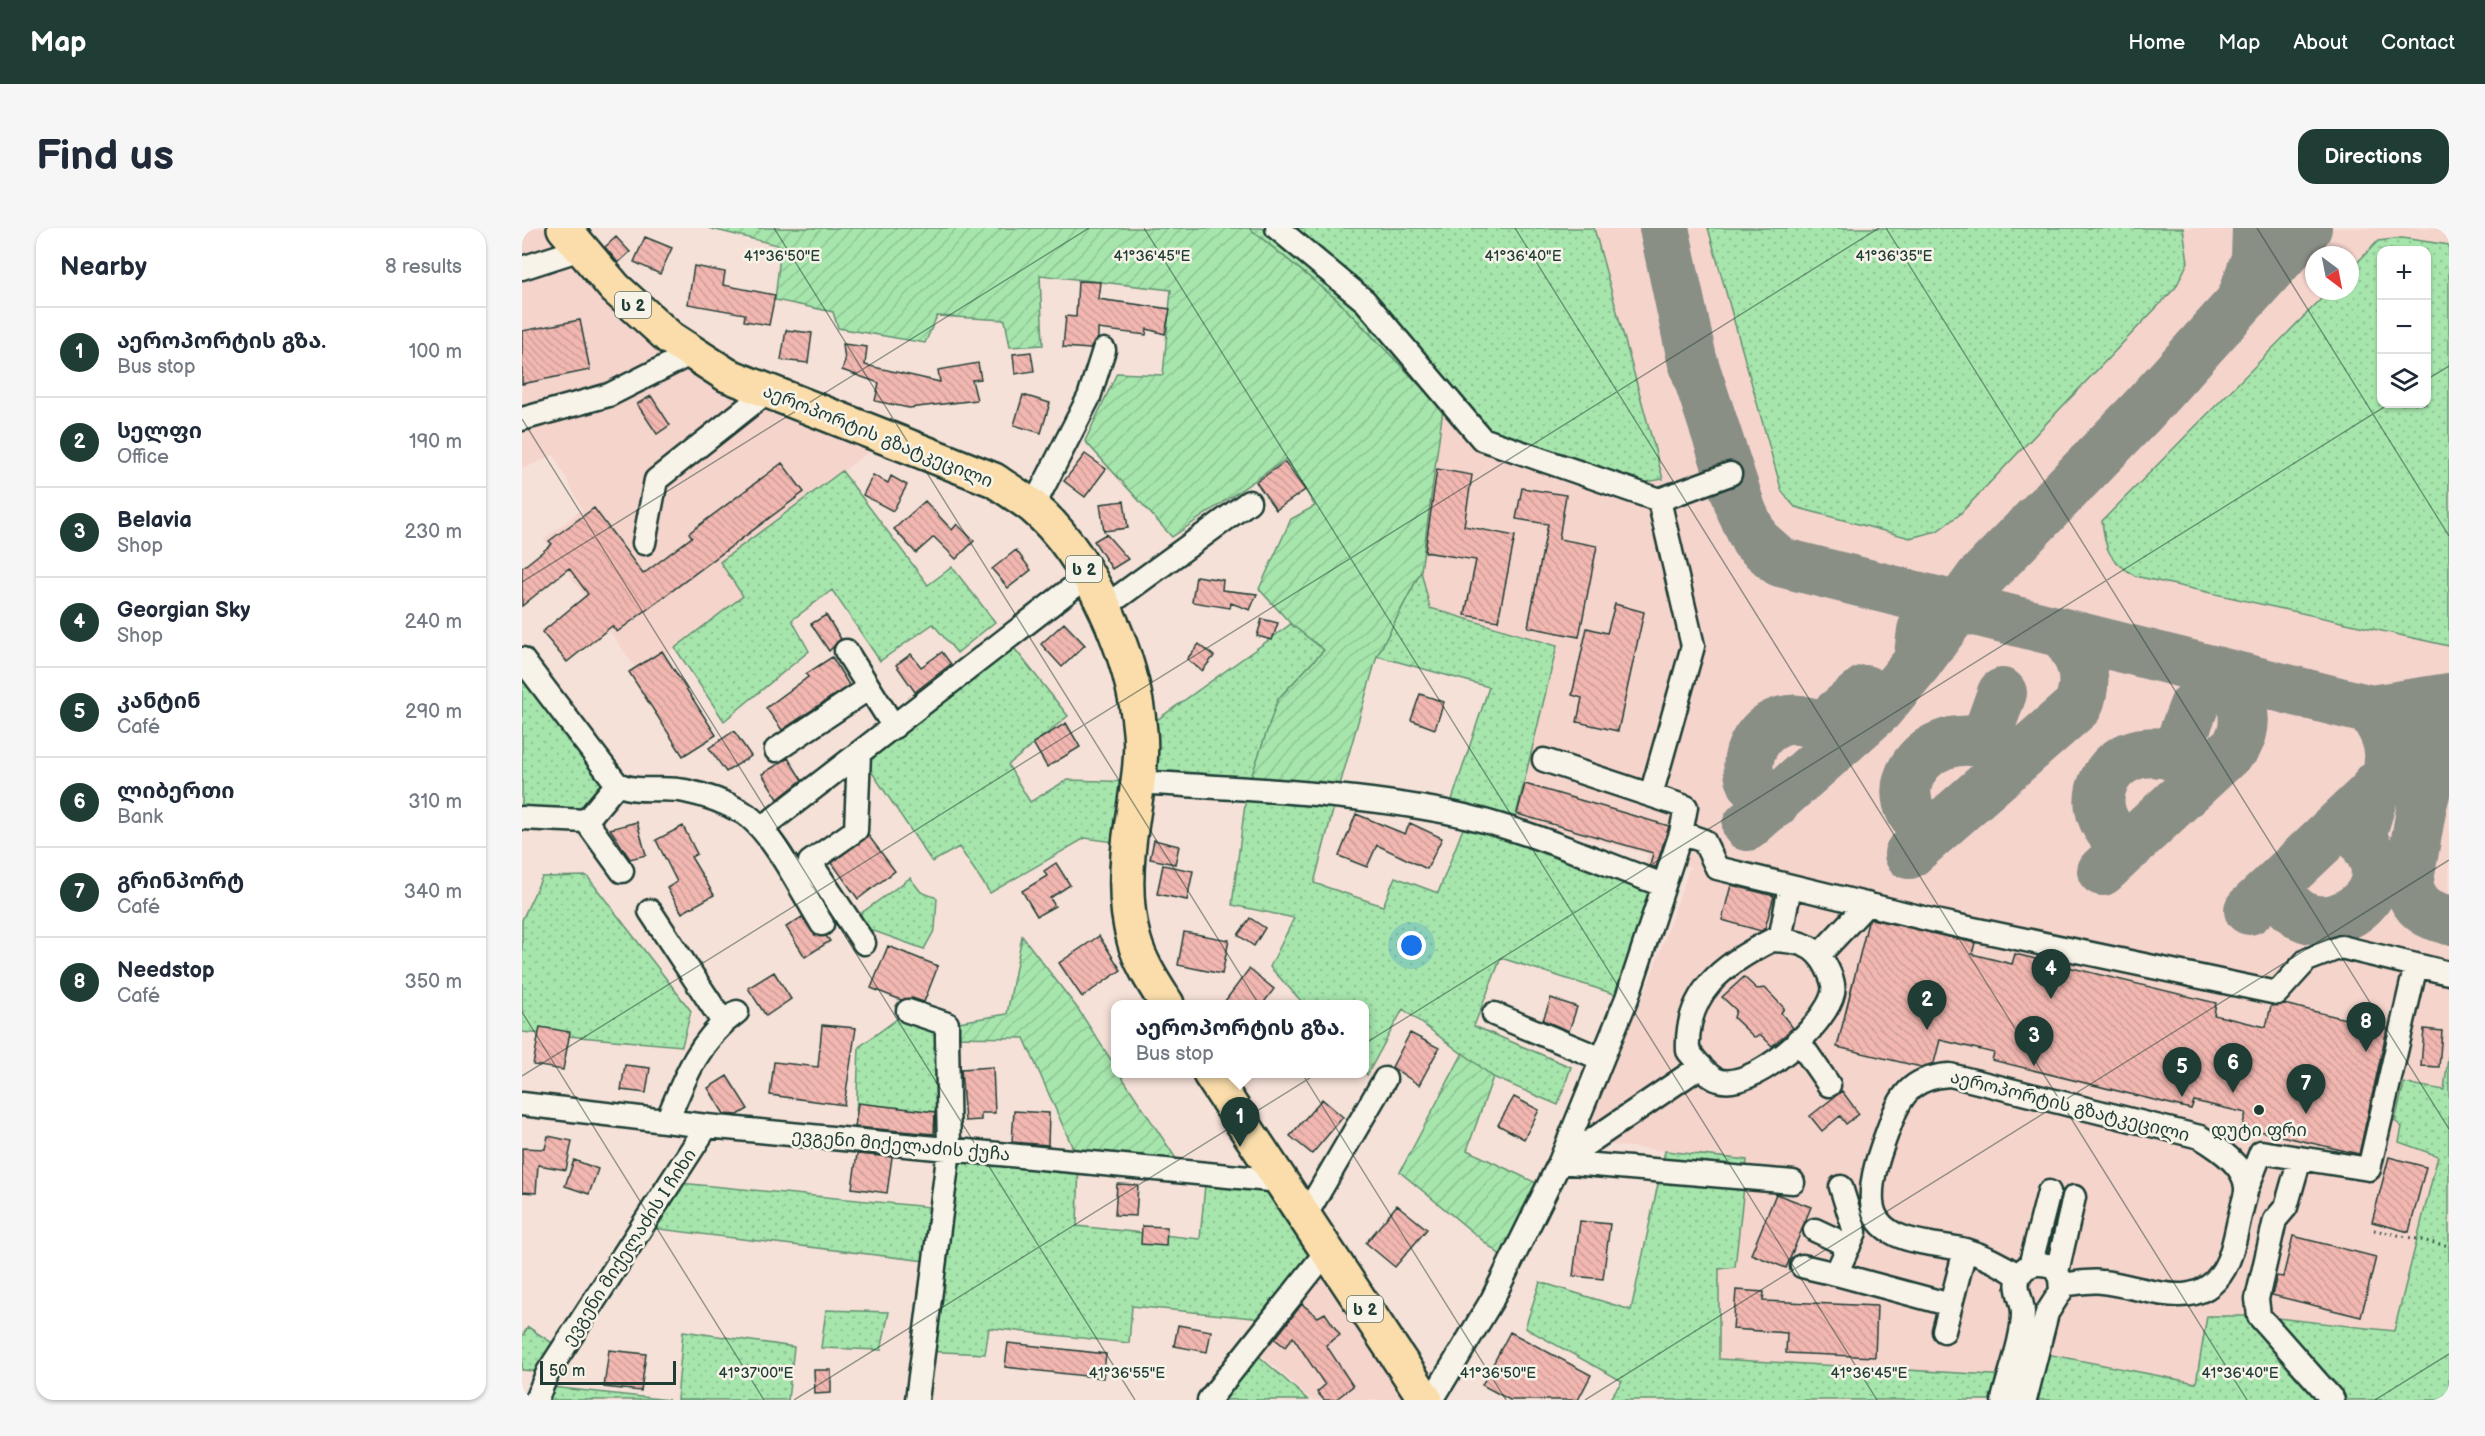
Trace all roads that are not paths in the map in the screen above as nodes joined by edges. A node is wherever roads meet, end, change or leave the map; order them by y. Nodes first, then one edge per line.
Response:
1 (1277, 228) edge
2 (572, 239) edge
3 (522, 268) edge
4 (1104, 350) dead end
5 (692, 353) junction
6 (767, 392) junction
7 (522, 419) edge
8 (1730, 474) dead end
9 (1659, 500) junction
10 (1249, 502) dead end
11 (1033, 507) junction
12 (644, 543) dead end
13 (1089, 575) junction
14 (1106, 606) junction
15 (846, 651) dead end
16 (522, 659) edge
17 (869, 688) junction
18 (894, 727) junction
19 (776, 750) dead end
20 (860, 753) junction
21 (1544, 760) dead end
22 (1138, 782) junction
23 (617, 784) junction
24 (1651, 795) junction
25 (522, 818) edge
26 (586, 821) junction
27 (762, 828) junction
28 (1681, 833) junction
29 (622, 871) dead end
30 (1666, 879) junction
31 (1790, 886) junction
32 (1867, 904) junction
33 (650, 911) dead end
34 (822, 924) dead end
35 (1780, 940) junction
36 (864, 943) dead end
37 (1819, 955) junction
38 (2416, 965) junction
39 (2449, 973) edge
40 (1164, 1000) edge
41 (908, 1011) dead end
42 (1494, 1014) dead end
43 (1798, 1040) junction
44 (1602, 1059) junction
45 (1701, 1066) junction
46 (1213, 1078) edge
47 (1385, 1079) dead end
48 (1829, 1085) dead end
49 (522, 1104) edge
50 (667, 1121) junction
51 (706, 1126) junction
52 (949, 1150) junction
53 (2300, 1158) junction
54 (1560, 1162) junction
55 (1280, 1181) junction
56 (1793, 1182) dead end
57 (1841, 1187) dead end
58 (2247, 1188) junction
59 (2049, 1192) dead end
60 (2074, 1197) dead end
61 (1304, 1218) junction
62 (1815, 1230) dead end
63 (1849, 1246) junction
64 (1965, 1250) junction
65 (1327, 1251) junction
66 (1802, 1266) dead end
67 (2024, 1271) junction
68 (1836, 1274) junction
69 (2057, 1287) junction
70 (2022, 1299) junction
71 (1951, 1305) junction
72 (1944, 1331) dead end
73 (536, 1400) edge
74 (917, 1400) edge
75 (1209, 1400) edge
76 (1426, 1400) edge
77 (1432, 1400) edge
78 (2003, 1400) edge
79 (2025, 1400) edge
80 (2333, 1400) edge

1 - 9 street
2 - 3 street
2 - 5 highway, აეროპორტის გზატკეცილი / ს 2
4 - 11 street
5 - 6 highway, აეროპორტის გზატკეცილი / ს 2
5 - 7 street
6 - 11 highway, აეროპორტის გზატკეცილი / ს 2
6 - 12 street
8 - 9 street
9 - 24 street
10 - 14 street
11 - 13 highway, აეროპორტის გზატკეცილი / ს 2
13 - 14 highway, აეროპორტის გზატკეცილი / ს 2
13 - 18 street
14 - 22 highway, აეროპორტის გზატკეცილი / ს 2
15 - 17 street
16 - 23 street
17 - 18 street
17 - 19 street
18 - 20 street
20 - 27 street
20 - 36 street
21 - 24 street
22 - 30 street
22 - 40 highway, აეროპორტის გზატკეცილი / ს 2
23 - 26 street
23 - 27 street
24 - 28 street
25 - 26 street
26 - 29 street
27 - 34 street
28 - 30 street
28 - 31 street
30 - 44 street
31 - 32 street
31 - 35 street
32 - 37 street
32 - 38 street
33 - 50 street
35 - 37 street
35 - 45 street
37 - 43 street
38 - 39 street
38 - 53 street
41 - 52 street
42 - 44 street
43 - 45 street
43 - 48 street
44 - 54 street
45 - 54 street
46 - 55 highway, ს 2
47 - 61 street
49 - 50 street, ევგენი მიქელაძის ქუჩა
50 - 51 street, ევგენი მიქელაძის ქუჩა
51 - 52 street, ევგენი მიქელაძის ქუჩა
51 - 73 street, ევგენი მიქელაძის I ჩიხი
52 - 55 street, ევგენი მიქელაძის ქუჩა
52 - 74 street
53 - 58 street
53 - 80 street
54 - 56 street
54 - 77 street
55 - 61 highway, ს 2
57 - 63 street
58 - 64 street, აეროპორტის გზატკეცილი
58 - 69 street, აეროპორტის გზატკეცილი
59 - 67 street
60 - 69 street
61 - 65 highway, ს 2
62 - 63 street
63 - 68 street
64 - 67 street, აეროპორტის გზატკეცილი
64 - 71 street
65 - 75 street
65 - 76 highway, ს 2
66 - 68 street
67 - 69 street, აეროპორტის გზატკეცილი
67 - 70 street
68 - 71 street
69 - 70 street, აეროპორტის გზატკეცილი
69 - 79 street
70 - 78 street
71 - 72 street

